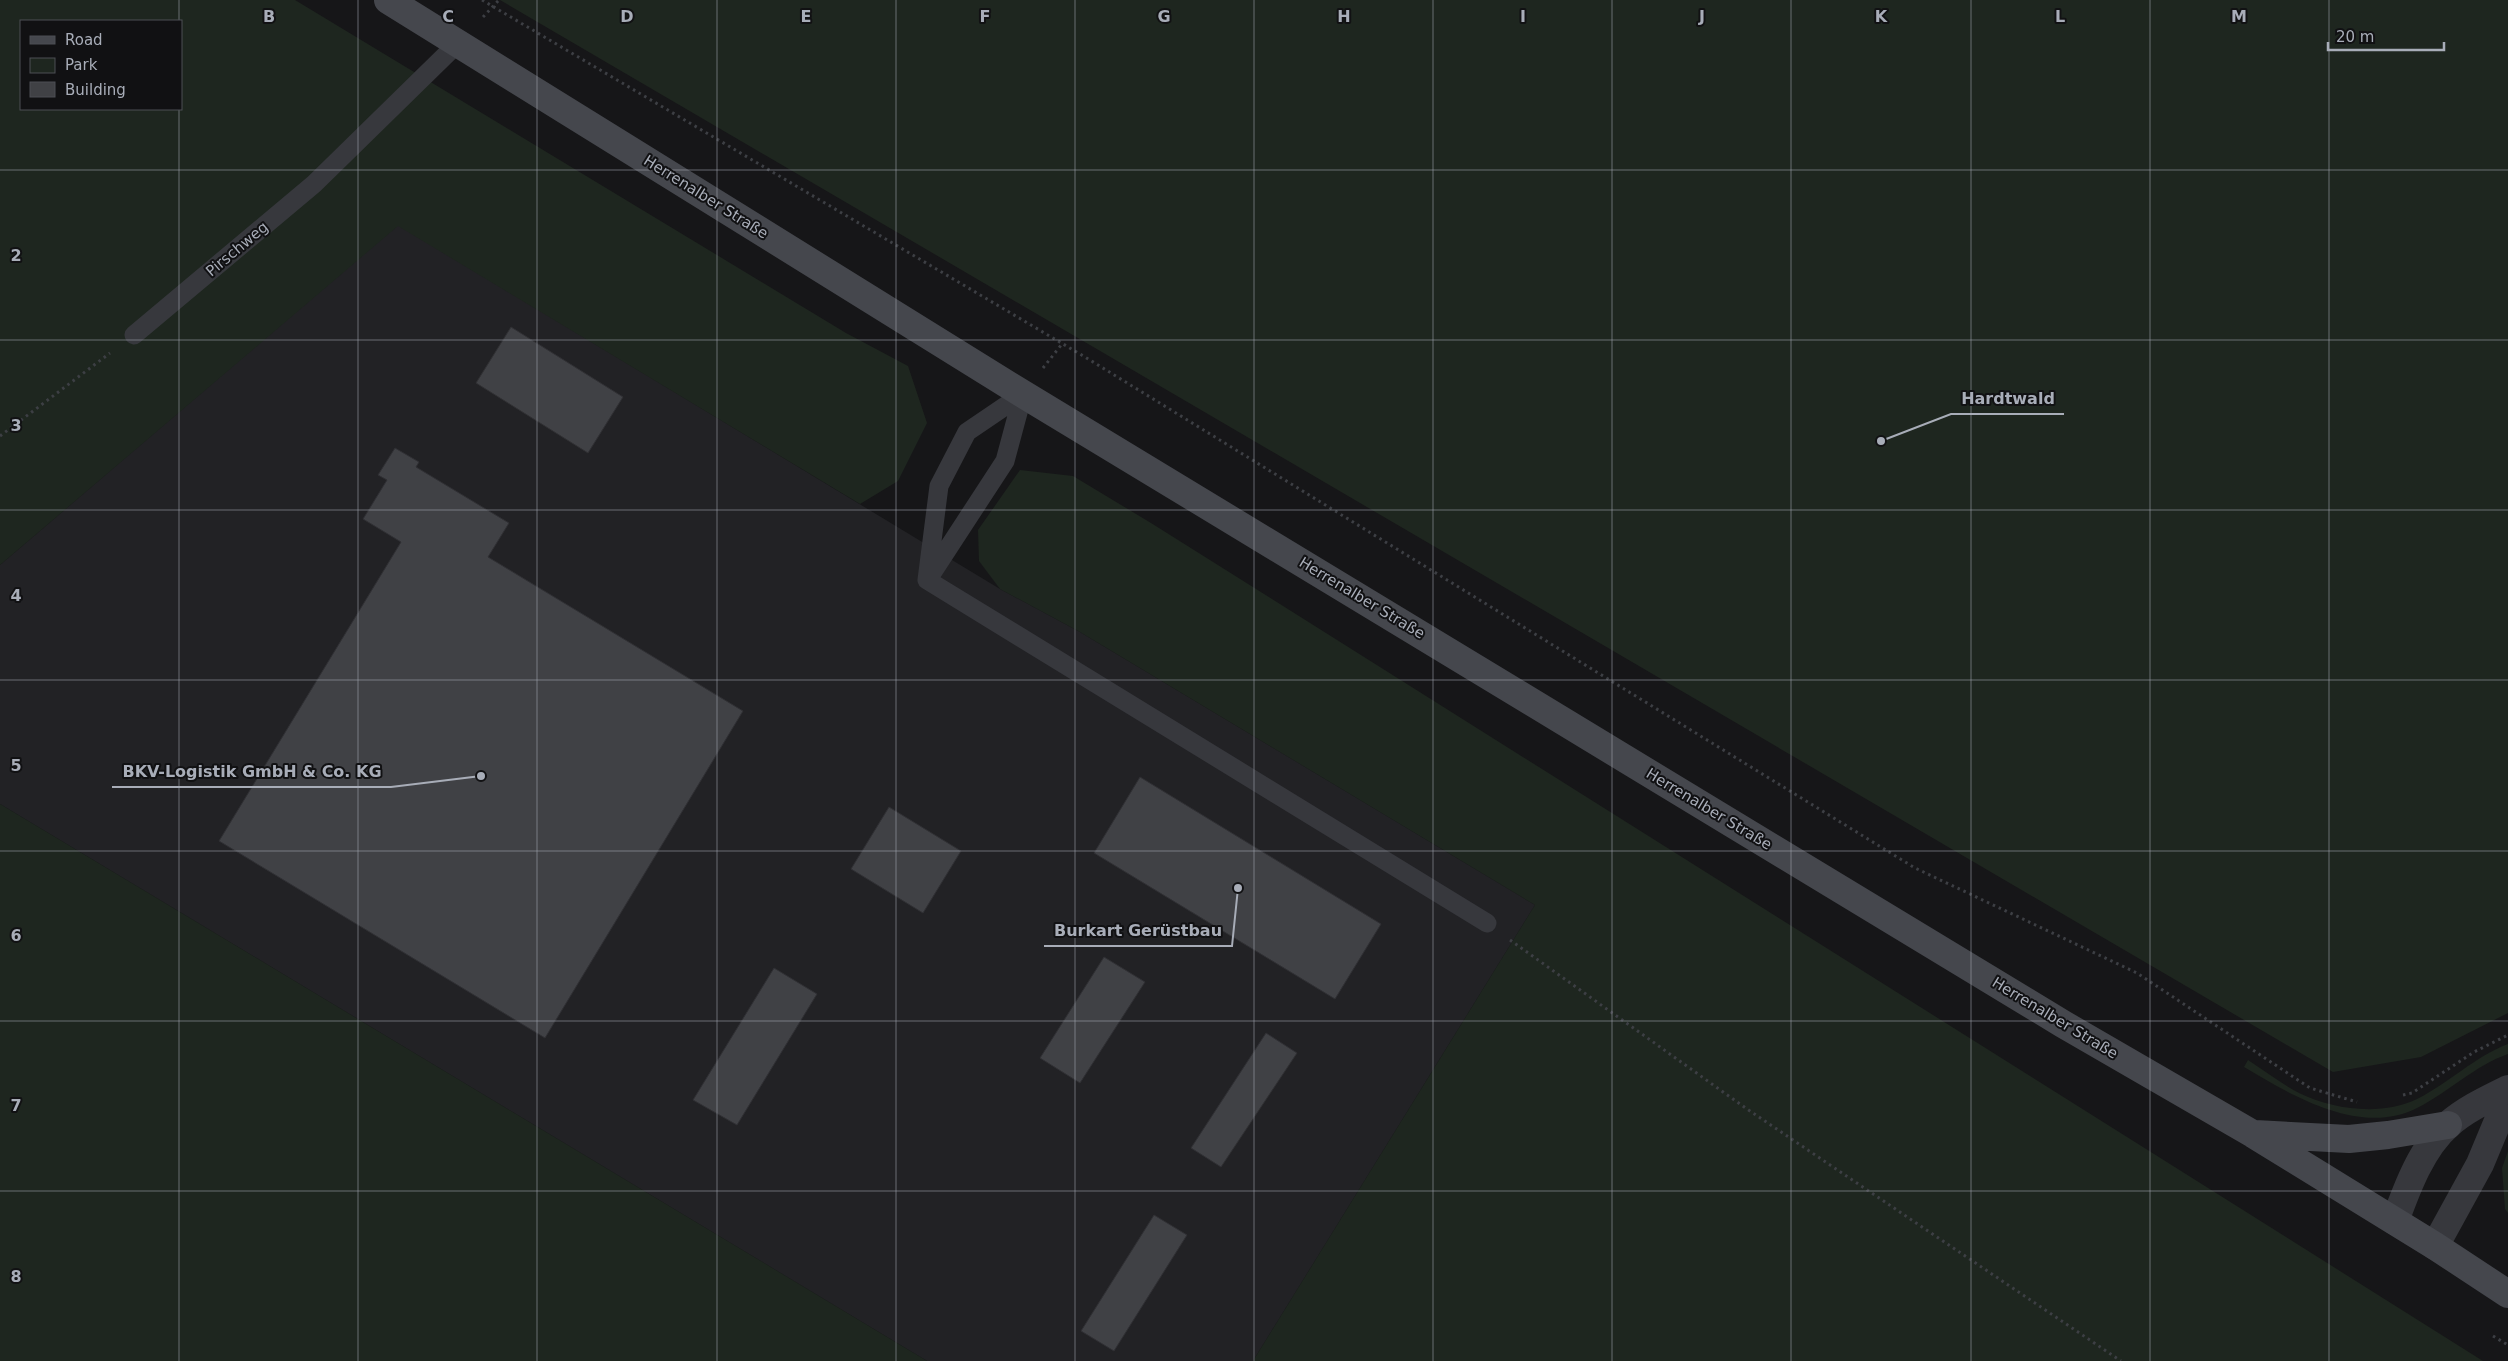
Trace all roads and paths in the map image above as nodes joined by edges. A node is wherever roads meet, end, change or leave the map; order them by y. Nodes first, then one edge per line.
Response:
1 (388, 0) edge
2 (482, 0) edge
3 (458, 43) junction
4 (134, 335) joint
5 (1023, 394) junction
6 (0, 436) edge
7 (927, 580) junction
8 (1487, 923) joint
9 (2508, 1035) edge
10 (2508, 1089) edge
11 (2508, 1097) edge
12 (2394, 1098) dead end
13 (2367, 1102) dead end
14 (2448, 1124) junction
15 (2253, 1134) junction
16 (2395, 1221) junction
17 (2435, 1246) junction
18 (2508, 1294) edge
19 (2493, 1336) dead end
20 (2508, 1345) edge
21 (2121, 1361) edge

1 - 3 main road, Herrenalber Straße
2 - 13 path
3 - 4 lane, Pirschweg
3 - 5 main road, Herrenalber Straße
4 - 6 path
5 - 7 lane
5 - 7 lane
5 - 15 main road, Herrenalber Straße
7 - 8 lane
8 - 21 path
9 - 12 path
10 - 14 street
11 - 17 street
14 - 15 main road
14 - 16 street
15 - 16 main road, Herrenalber Straße
16 - 17 main road, Herrenalber Straße
17 - 18 main road, Herrenalber Straße
19 - 20 path

